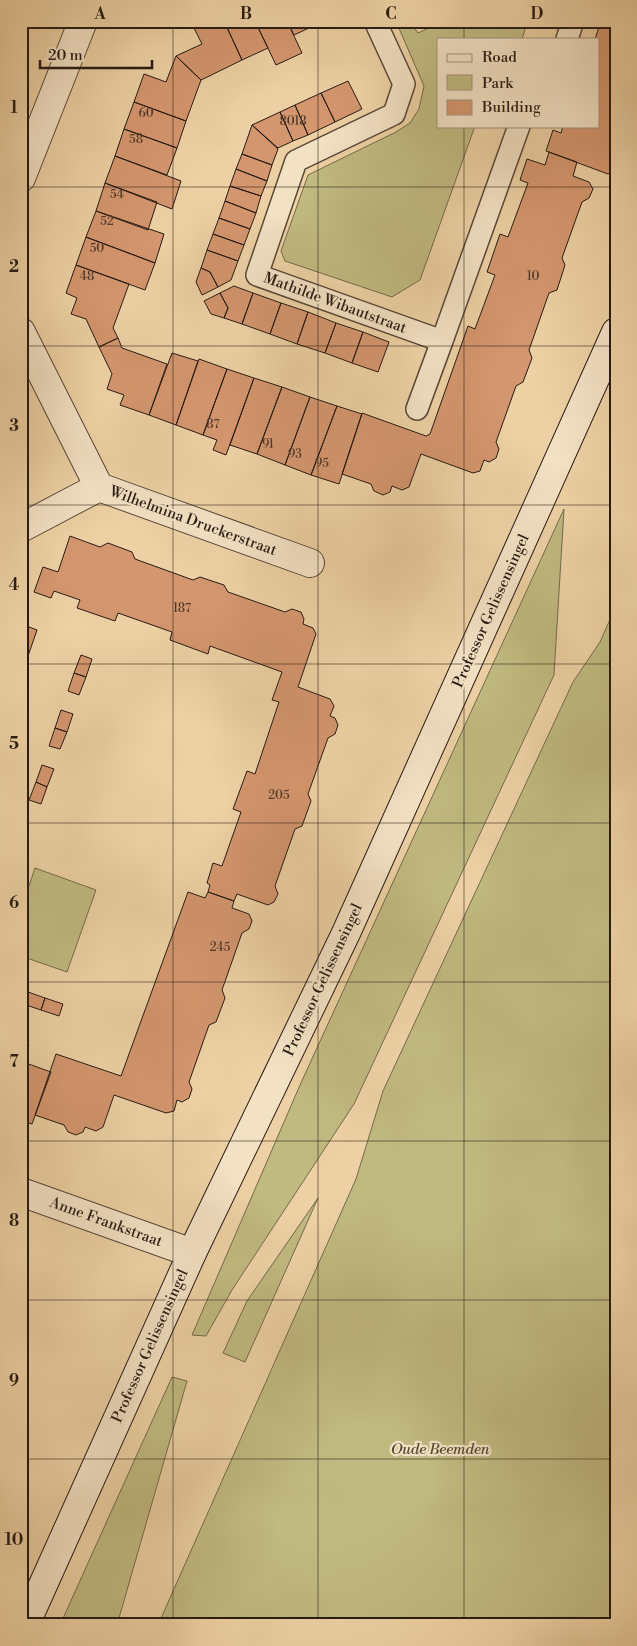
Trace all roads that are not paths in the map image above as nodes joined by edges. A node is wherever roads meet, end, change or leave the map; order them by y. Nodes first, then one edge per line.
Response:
1 (83, 21) edge
2 (375, 21) edge
3 (573, 21) edge
4 (567, 38) edge
5 (518, 128) edge
6 (21, 178) edge
7 (21, 332) edge
8 (616, 332) edge
9 (442, 340) junction
10 (417, 409) dead end
11 (99, 487) junction
12 (21, 528) edge
13 (310, 563) dead end
14 (21, 1192) edge
15 (192, 1252) junction
16 (25, 1625) edge

1 - 6 main road
2 - 9 lane, Mathilde Wibautstraat
3 - 4 lane
5 - 9 lane
7 - 11 main road, Wilhelmina Druckerstraat
8 - 15 main road, Professor Gelissensingel
9 - 10 lane
11 - 12 main road
11 - 13 main road, Wilhelmina Druckerstraat
14 - 15 main road, Anne Frankstraat
15 - 16 main road, Professor Gelissensingel

